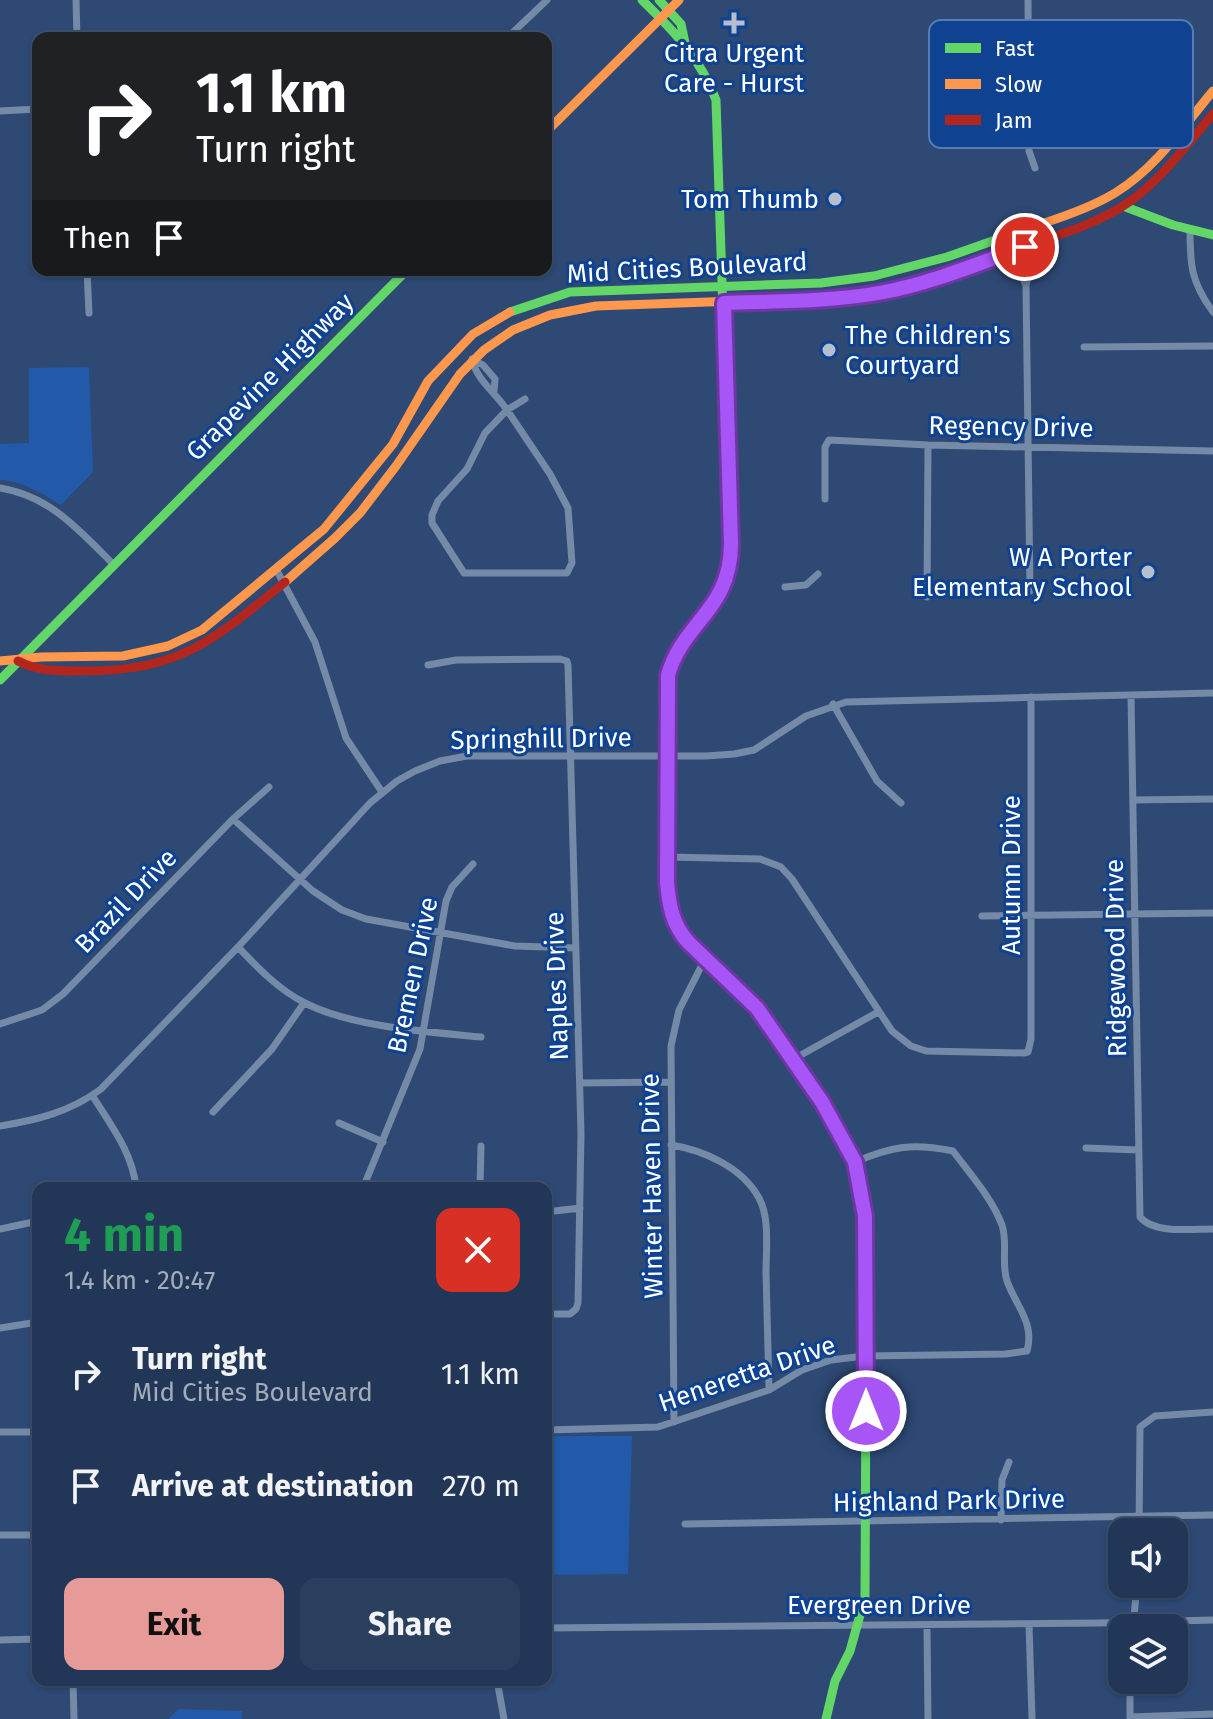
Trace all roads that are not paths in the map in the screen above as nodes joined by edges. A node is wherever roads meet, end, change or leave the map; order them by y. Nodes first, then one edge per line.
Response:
1 (76, 0) edge
2 (547, 0) edge
3 (642, 0) edge
4 (659, 0) edge
5 (679, 0) edge
6 (665, 14) junction
7 (77, 32) edge
8 (513, 32) edge
9 (1213, 91) edge
10 (32, 109) edge
11 (0, 111) edge
12 (1213, 114) edge
13 (1193, 115) edge
14 (552, 126) edge
15 (1193, 137) edge
16 (1029, 148) edge
17 (1165, 148) edge
18 (1184, 148) edge
19 (1156, 158) junction
20 (1035, 168) dead end
21 (1123, 206) junction
22 (1190, 229) junction
23 (1213, 235) edge
24 (1030, 245) junction
25 (1013, 251) junction
26 (87, 276) edge
27 (401, 276) edge
28 (883, 276) junction
29 (1026, 285) junction
30 (724, 286) junction
31 (611, 290) junction
32 (885, 292) junction
33 (724, 303) junction
34 (611, 305) junction
35 (1213, 312) edge
36 (89, 313) dead end
37 (459, 346) junction
38 (1213, 346) edge
39 (1084, 347) dead end
40 (472, 359) junction
41 (525, 399) dead end
42 (507, 410) junction
43 (928, 445) junction
44 (1028, 446) junction
45 (1213, 451) edge
46 (0, 488) edge
47 (825, 499) dead end
48 (113, 564) junction
49 (276, 569) junction
50 (818, 574) dead end
51 (285, 582) junction
52 (785, 587) dead end
53 (1030, 591) dead end
54 (927, 597) dead end
55 (0, 661) edge
56 (18, 661) junction
57 (428, 665) dead end
58 (0, 680) edge
59 (1213, 693) edge
60 (1131, 695) junction
61 (1031, 697) junction
62 (833, 704) junction
63 (571, 757) junction
64 (669, 757) junction
65 (269, 787) dead end
66 (382, 792) junction
67 (1213, 799) edge
68 (1133, 800) junction
69 (901, 803) dead end
70 (233, 819) junction
71 (667, 857) junction
72 (473, 864) dead end
73 (300, 880) junction
74 (1213, 913) edge
75 (1135, 914) junction
76 (1031, 915) junction
77 (982, 916) dead end
78 (440, 933) junction
79 (238, 947) junction
80 (576, 948) junction
81 (706, 957) junction
82 (304, 1003) junction
83 (878, 1012) junction
84 (0, 1024) edge
85 (424, 1032) junction
86 (481, 1037) dead end
87 (792, 1060) junction
88 (670, 1082) junction
89 (580, 1083) junction
90 (92, 1095) junction
91 (213, 1112) dead end
92 (339, 1123) dead end
93 (0, 1126) edge
94 (383, 1142) junction
95 (671, 1145) junction
96 (481, 1146) dead end
97 (1086, 1148) dead end
98 (1138, 1150) junction
99 (855, 1162) junction
100 (135, 1182) edge
101 (366, 1182) edge
102 (480, 1182) edge
103 (580, 1208) junction
104 (552, 1211) edge
105 (32, 1222) edge
106 (0, 1229) edge
107 (1213, 1229) edge
108 (552, 1314) edge
109 (32, 1323) edge
110 (0, 1328) edge
111 (865, 1356) junction
112 (769, 1390) junction
113 (1213, 1412) edge
114 (674, 1422) junction
115 (552, 1430) edge
116 (0, 1432) edge
117 (32, 1432) edge
118 (1009, 1462) dead end
119 (1213, 1515) edge
120 (1139, 1517) junction
121 (1001, 1520) junction
122 (866, 1523) junction
123 (685, 1524) dead end
124 (0, 1535) edge
125 (32, 1535) edge
126 (1213, 1620) edge
127 (1188, 1622) edge
128 (1029, 1624) junction
129 (859, 1625) junction
130 (927, 1625) junction
131 (1108, 1625) edge
132 (552, 1628) edge
133 (32, 1639) edge
134 (0, 1640) edge
135 (73, 1686) edge
136 (498, 1686) edge
137 (1130, 1694) edge
138 (1213, 1714) edge
139 (1130, 1718) edge
140 (74, 1719) edge
141 (504, 1719) edge
142 (826, 1719) edge
143 (928, 1719) edge
144 (1032, 1719) edge

1 - 7 street
2 - 8 street
3 - 6 main road
4 - 6 main road
5 - 6 main road
6 - 14 main road
6 - 30 main road
9 - 13 main road, Mid Cities Boulevard
10 - 11 street
12 - 15 main road, Mid Cities Boulevard
16 - 20 street
17 - 19 main road, Mid Cities Boulevard
18 - 21 main road, Mid Cities Boulevard
19 - 21 main road
19 - 28 main road, Mid Cities Boulevard
21 - 22 main road
21 - 24 main road, Mid Cities Boulevard
22 - 23 main road
22 - 35 street
24 - 25 main road, Mid Cities Boulevard
24 - 29 street
25 - 29 street
25 - 32 main road, Mid Cities Boulevard
26 - 36 street
27 - 48 main road, Grapevine Highway
28 - 30 main road, Mid Cities Boulevard
28 - 32 main road
29 - 44 street
30 - 31 main road, Mid Cities Boulevard
30 - 33 main road
31 - 34 main road
31 - 37 main road, Mid Cities Boulevard
32 - 33 main road, Mid Cities Boulevard
33 - 34 main road, Mid Cities Boulevard
33 - 64 main road
34 - 40 main road, Mid Cities Boulevard
37 - 40 main road
37 - 49 main road, Mid Cities Boulevard
38 - 39 street
40 - 42 street
40 - 51 main road, Mid Cities Boulevard
41 - 42 street
42 - 42 street
43 - 44 street, Regency Drive
43 - 47 street, Regency Drive
43 - 54 street
44 - 45 street, Regency Drive
44 - 53 street
46 - 48 street
48 - 56 main road, Grapevine Highway
49 - 51 street
49 - 56 main road, Mid Cities Boulevard
50 - 52 street
51 - 56 main road, Mid Cities Boulevard
51 - 66 street
55 - 56 main road
56 - 58 main road, Grapevine Highway
57 - 63 street, Naples Drive
59 - 60 street, Springhill Drive
60 - 61 street, Springhill Drive
60 - 68 street, Ridgewood Drive
61 - 62 street, Springhill Drive
61 - 76 street, Autumn Drive
62 - 64 street, Springhill Drive
62 - 69 street
63 - 64 street, Springhill Drive
63 - 66 street, Springhill Drive
63 - 80 street, Naples Drive
64 - 71 main road
65 - 70 street, Brazil Drive
66 - 73 street, Springhill Drive
67 - 68 street
68 - 75 street, Ridgewood Drive
70 - 73 street
70 - 84 street, Brazil Drive
71 - 81 main road
71 - 83 street
72 - 78 street, Bremen Drive
73 - 78 street
73 - 79 street, Springhill Drive
74 - 75 street
75 - 76 street
75 - 98 street, Ridgewood Drive
76 - 77 street
76 - 83 street, Autumn Drive
78 - 80 street
78 - 85 street, Bremen Drive
79 - 82 street
79 - 90 street, Springhill Drive
80 - 89 street, Naples Drive
81 - 87 main road
81 - 88 street, Winter Haven Drive
82 - 85 street
82 - 91 street
83 - 87 street
85 - 86 street
85 - 94 street, Bremen Drive
87 - 99 main road
88 - 89 street
88 - 95 street, Winter Haven Drive
89 - 103 street, Naples Drive
90 - 93 street, Springhill Drive
90 - 100 street
92 - 94 street
94 - 101 street, Bremen Drive
95 - 112 street
95 - 114 street, Winter Haven Drive
96 - 102 street
97 - 98 street
98 - 107 street, Ridgewood Drive
99 - 111 main road
99 - 111 street, Heneretta Drive
103 - 104 street
103 - 108 street, Naples Drive
105 - 106 street
109 - 110 street
111 - 112 street, Heneretta Drive
111 - 122 main road
112 - 114 street, Heneretta Drive
113 - 120 street
114 - 115 street, Heneretta Drive
116 - 117 street
118 - 121 street
119 - 120 street, Highland Park Drive
120 - 121 street, Highland Park Drive
121 - 122 street, Highland Park Drive
122 - 123 street, Highland Park Drive
122 - 129 main road
124 - 125 street
126 - 127 street, Evergreen Drive
128 - 130 street, Evergreen Drive
128 - 131 street, Evergreen Drive
128 - 144 street
129 - 130 street, Evergreen Drive
129 - 132 street, Evergreen Drive
129 - 142 main road
130 - 143 street
133 - 134 street
135 - 140 street
136 - 141 street
137 - 139 street
138 - 139 street

